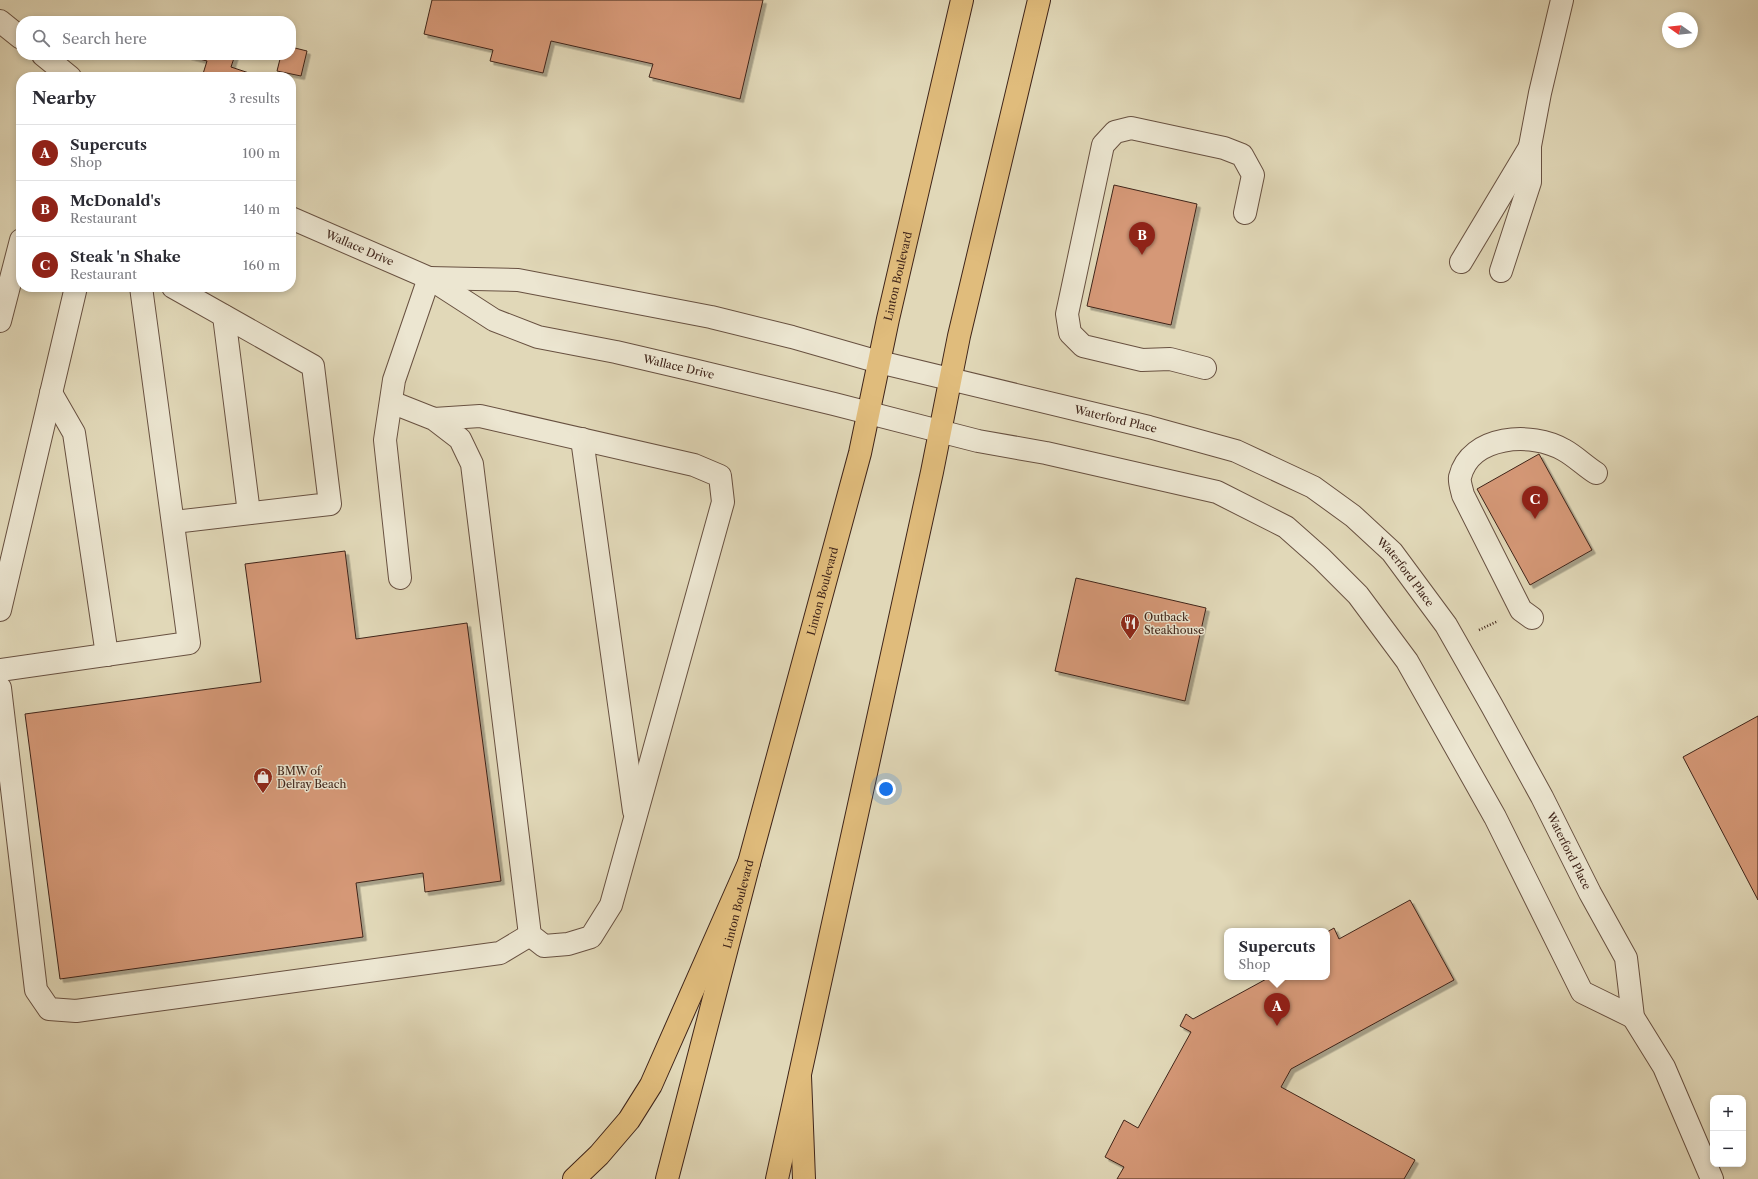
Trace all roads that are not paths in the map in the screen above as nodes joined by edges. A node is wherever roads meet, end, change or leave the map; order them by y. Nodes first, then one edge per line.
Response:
1 (962, 0) edge
2 (1039, 0) edge
3 (1562, 0) edge
4 (0, 21) edge
5 (16, 34) edge
6 (48, 60) edge
7 (62, 72) edge
8 (1530, 146) junction
9 (1245, 214) dead end
10 (296, 220) edge
11 (16, 259) edge
12 (1461, 262) dead end
13 (1501, 271) dead end
14 (429, 278) junction
15 (75, 292) edge
16 (142, 292) edge
17 (182, 292) edge
18 (224, 316) junction
19 (0, 321) edge
20 (879, 362) junction
21 (1205, 368) dead end
22 (951, 379) junction
23 (51, 393) junction
24 (391, 402) junction
25 (868, 413) junction
26 (434, 419) junction
27 (940, 431) junction
28 (582, 440) junction
29 (1596, 474) dead end
30 (249, 513) junction
31 (174, 522) junction
32 (400, 578) dead end
33 (0, 610) edge
34 (1532, 618) dead end
35 (107, 655) junction
36 (0, 670) edge
37 (0, 688) edge
38 (6, 795) edge
39 (635, 819) junction
40 (749, 863) junction
41 (530, 935) junction
42 (1633, 1017) junction
43 (800, 1076) junction
44 (574, 1179) edge
45 (667, 1179) edge
46 (777, 1179) edge
47 (804, 1179) edge
48 (1712, 1179) edge

1 - 20 main road, Linton Boulevard
2 - 22 main road
3 - 8 street
4 - 5 street
6 - 7 street
8 - 12 street
8 - 13 street
9 - 21 street
10 - 14 street, Wallace Drive
11 - 19 street
14 - 20 street, Wallace Drive
14 - 24 street
14 - 25 street, Wallace Drive
15 - 23 street
16 - 31 street
17 - 18 street
18 - 30 street
18 - 30 street
20 - 22 street, Wallace Drive
20 - 25 main road, Linton Boulevard
22 - 27 main road
22 - 42 street, Waterford Place
23 - 33 street
23 - 35 street
24 - 26 street
24 - 32 street
25 - 27 street, Wallace Drive
25 - 40 main road, Linton Boulevard
26 - 28 street
26 - 41 street
27 - 42 street
27 - 43 main road
28 - 39 street
28 - 39 street
29 - 34 street
30 - 31 street
31 - 35 street
35 - 36 street
37 - 38 street
38 - 41 street
39 - 41 street
40 - 44 main road
40 - 45 main road, Linton Boulevard
42 - 48 street, Waterford Place
43 - 46 main road
43 - 47 main road

